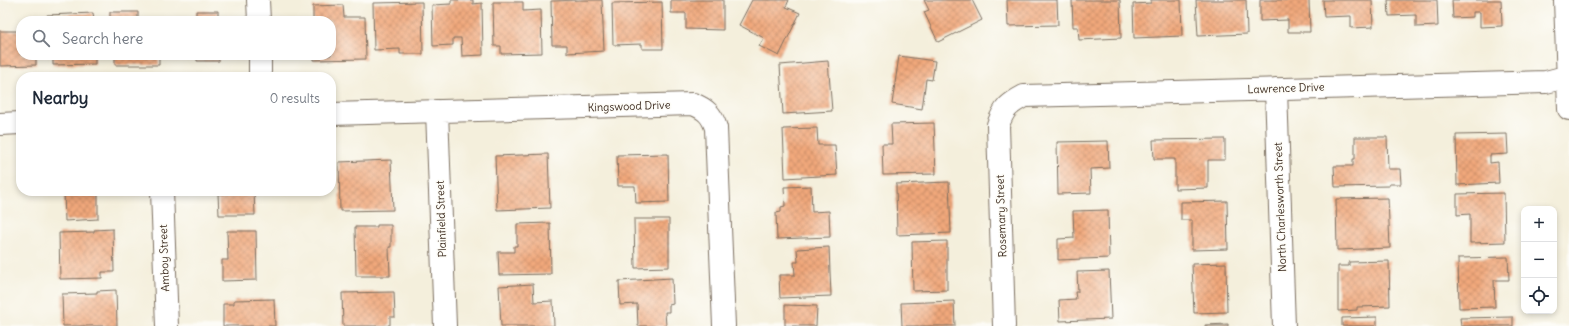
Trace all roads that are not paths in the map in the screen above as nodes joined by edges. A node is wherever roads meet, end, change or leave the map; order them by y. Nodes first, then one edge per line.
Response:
1 (258, 0) edge
2 (1565, 0) edge
3 (259, 16) edge
4 (260, 60) edge
5 (260, 72) edge
6 (1568, 76) edge
7 (1276, 89) junction
8 (1006, 109) joint
9 (1569, 109) edge
10 (437, 112) junction
11 (336, 114) edge
12 (16, 123) edge
13 (0, 124) edge
14 (162, 196) edge
15 (167, 326) edge
16 (445, 326) edge
17 (724, 326) edge
18 (1004, 326) edge
19 (1284, 326) edge

1 - 3 street
2 - 6 street
4 - 5 street
6 - 7 street, Lawrence Drive
6 - 9 street
7 - 8 street, Lawrence Drive
7 - 19 street, North Charlesworth Street
8 - 18 street, Rosemary Street
10 - 11 street, Kingswood Drive
10 - 16 street, Plainfield Street
10 - 17 street, Kingswood Drive
12 - 13 street
14 - 15 street, Amboy Street

